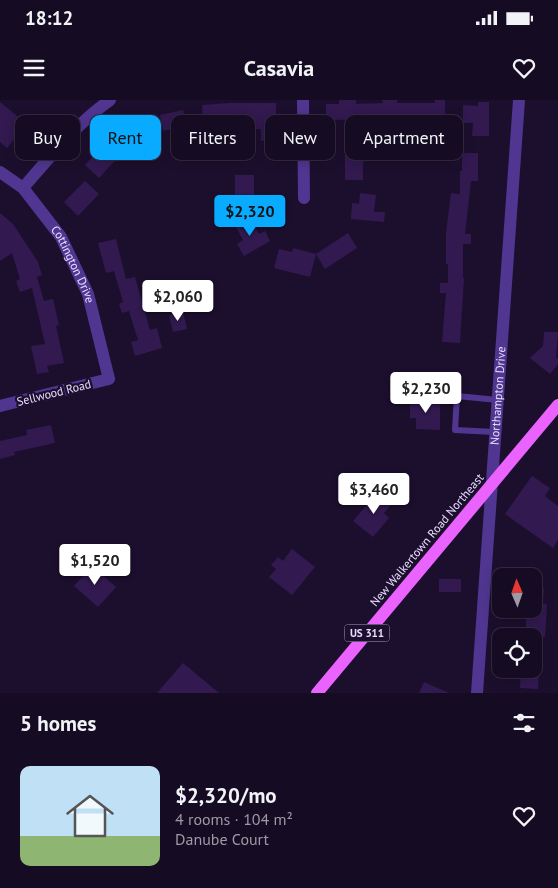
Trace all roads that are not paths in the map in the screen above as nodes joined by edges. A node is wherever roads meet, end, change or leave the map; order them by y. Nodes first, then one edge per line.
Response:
1 (110, 100) edge
2 (302, 100) edge
3 (519, 100) edge
4 (0, 172) edge
5 (23, 188) junction
6 (304, 198) dead end
7 (109, 379) joint
8 (498, 400) junction
9 (558, 405) edge
10 (0, 406) edge
11 (495, 432) junction
12 (491, 484) junction
13 (317, 693) edge
14 (476, 693) edge

1 - 5 street
2 - 6 street
3 - 8 street, Northampton Drive
4 - 5 street, Cottington Drive
5 - 7 street, Cottington Drive
7 - 10 street, Sellwood Road
8 - 11 street, Northampton Drive
8 - 11 lane
9 - 12 main road, New Walkertown Road Northeast / US 311
11 - 12 street, Northampton Drive
12 - 13 main road, New Walkertown Road Northeast / US 311
12 - 14 street, Northampton Drive

